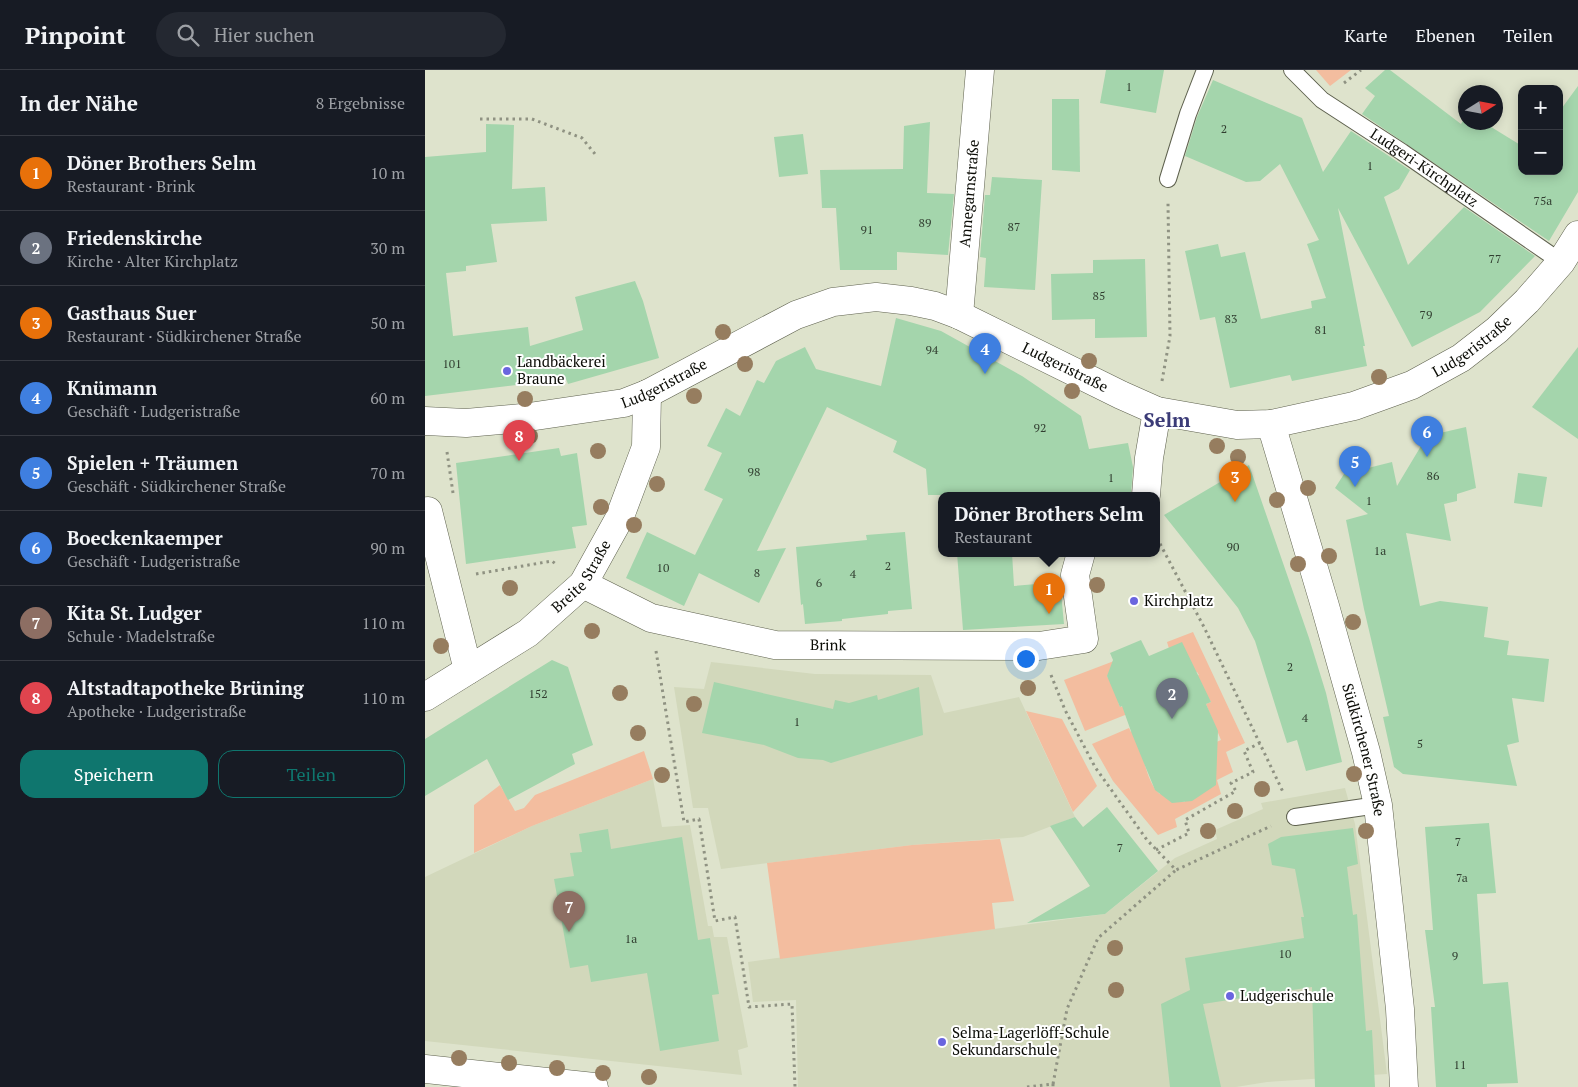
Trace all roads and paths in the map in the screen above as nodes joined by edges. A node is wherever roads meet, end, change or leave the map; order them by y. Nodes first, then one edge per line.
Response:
1 (980, 70) edge
2 (1205, 70) edge
3 (1292, 70) edge
4 (480, 120) dead end
5 (595, 154) dead end
6 (1168, 179) joint
7 (1578, 235) edge
8 (1561, 262) junction
9 (959, 315) junction
10 (647, 394) junction
11 (1157, 411) junction
12 (425, 421) edge
13 (1271, 424) junction
14 (1146, 492) edge
15 (428, 511) dead end
16 (1160, 544) edge
17 (1080, 557) edge
18 (475, 574) dead end
19 (583, 584) junction
20 (651, 618) junction
21 (1039, 646) junction
22 (468, 670) junction
23 (425, 697) edge
24 (1260, 743) junction
25 (1378, 805) junction
26 (1295, 817) junction
27 (1157, 850) junction
28 (1176, 870) junction
29 (425, 1069) edge
30 (1053, 1086) edge
31 (595, 1087) edge
32 (795, 1087) edge
33 (1027, 1087) edge
34 (1404, 1087) edge

1 - 9 street, Annegarnstraße
2 - 6 lane
3 - 8 lane, Ludgeri-Kirchplatz
4 - 5 path
6 - 11 path
7 - 8 street, Ludgeristraße
8 - 13 street, Ludgeristraße
9 - 10 street, Ludgeristraße
9 - 11 street, Ludgeristraße
10 - 12 street, Ludgeristraße
10 - 19 street, Breite Straße
11 - 13 street, Ludgeristraße
11 - 14 street
13 - 25 street, Südkirchener Straße
15 - 22 street
16 - 24 path
17 - 21 street, Brink
18 - 19 path
19 - 20 street, Brink
19 - 22 street, Breite Straße
20 - 21 street, Brink
20 - 32 path
21 - 27 path
22 - 23 street, Breite Straße
24 - 26 path
24 - 27 path
25 - 26 lane
25 - 34 street, Südkirchener Straße
26 - 28 path
27 - 28 path
28 - 30 path
29 - 31 street
30 - 33 path

